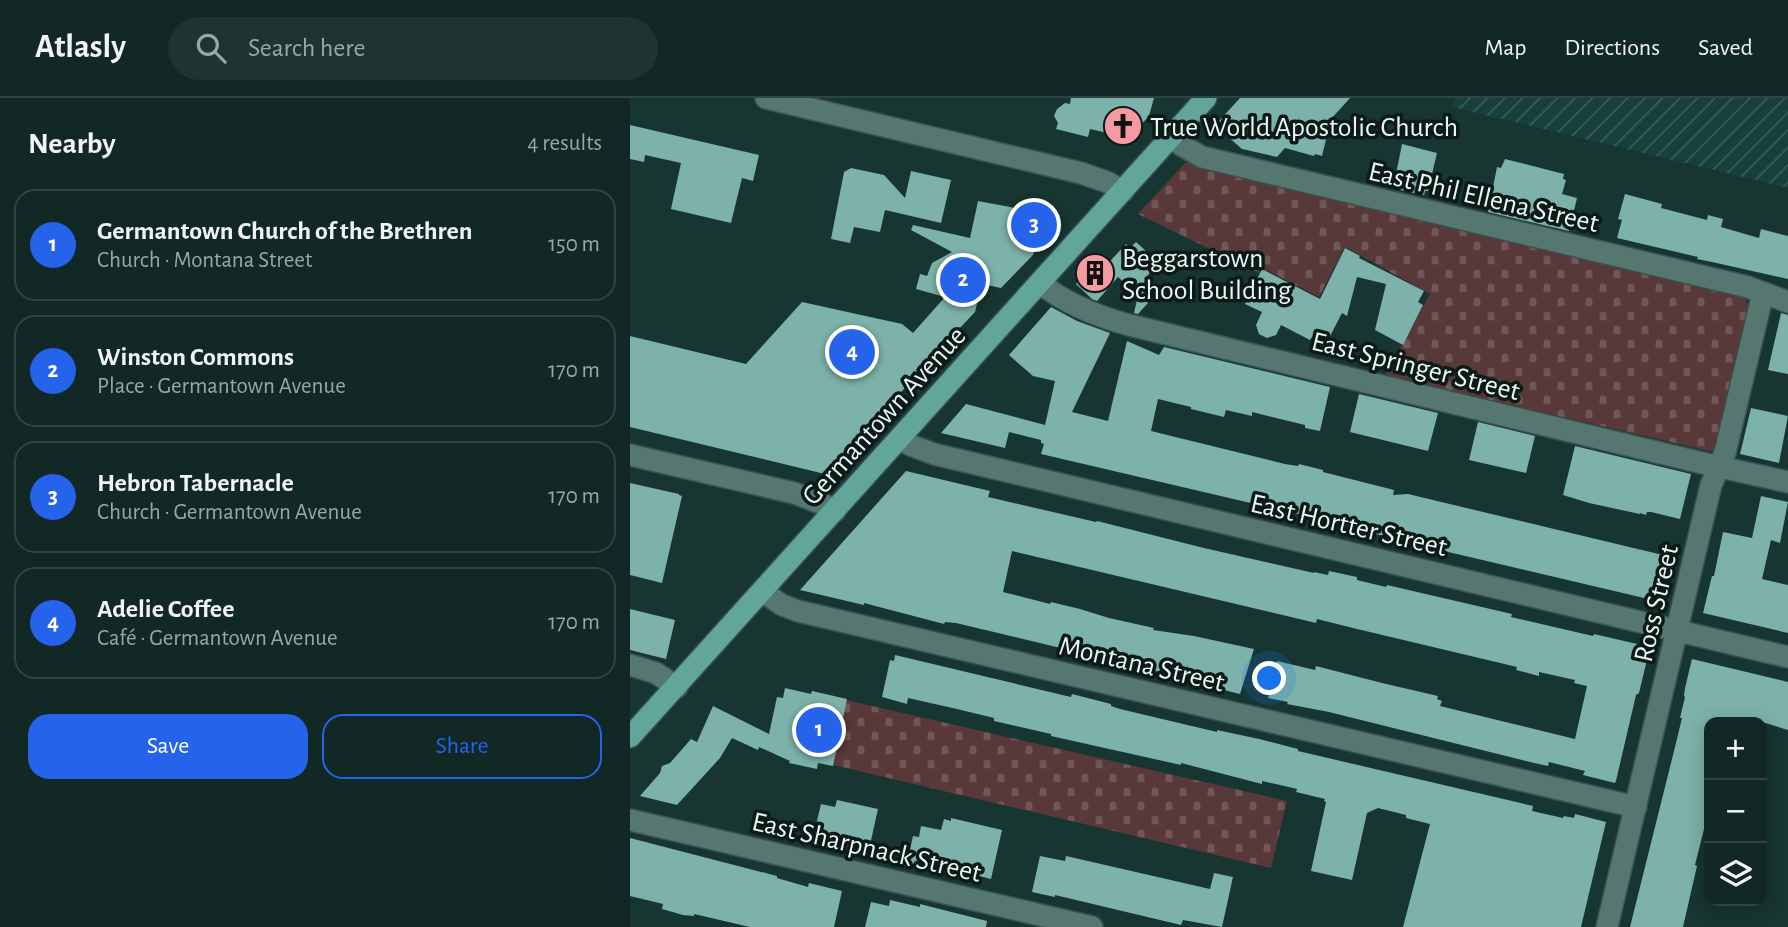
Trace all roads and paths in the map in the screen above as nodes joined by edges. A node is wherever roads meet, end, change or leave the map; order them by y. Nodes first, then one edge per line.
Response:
1 (766, 98) edge
2 (1206, 98) edge
3 (1171, 138) junction
4 (1123, 191) junction
5 (1040, 283) junction
6 (1763, 293) junction
7 (1788, 302) edge
8 (900, 438) junction
9 (630, 455) edge
10 (1720, 466) junction
11 (1788, 482) edge
12 (835, 511) junction
13 (762, 591) junction
14 (1677, 631) junction
15 (1788, 657) edge
16 (630, 665) edge
17 (677, 687) junction
18 (630, 737) edge
19 (1636, 807) junction
20 (630, 820) edge
21 (1092, 927) edge
22 (1607, 927) edge

1 - 4 street
2 - 3 main road, Germantown Avenue
3 - 4 main road, Germantown Avenue
3 - 6 street, East Phil Ellena Street
4 - 5 main road, Germantown Avenue
5 - 8 main road, Germantown Avenue
5 - 10 street, East Springer Street
6 - 7 street, East Phil Ellena Street
6 - 10 street, Ross Street
8 - 12 main road, Germantown Avenue
8 - 14 street, East Hortter Street
9 - 12 street
10 - 11 street, East Springer Street
10 - 14 street, Ross Street
12 - 13 main road, Germantown Avenue
13 - 17 main road, Germantown Avenue
13 - 19 street, Montana Street
14 - 15 street, East Hortter Street
14 - 19 street, Ross Street
16 - 17 street
17 - 18 main road, Germantown Avenue
19 - 22 street, Ross Street
20 - 21 street, East Sharpnack Street

